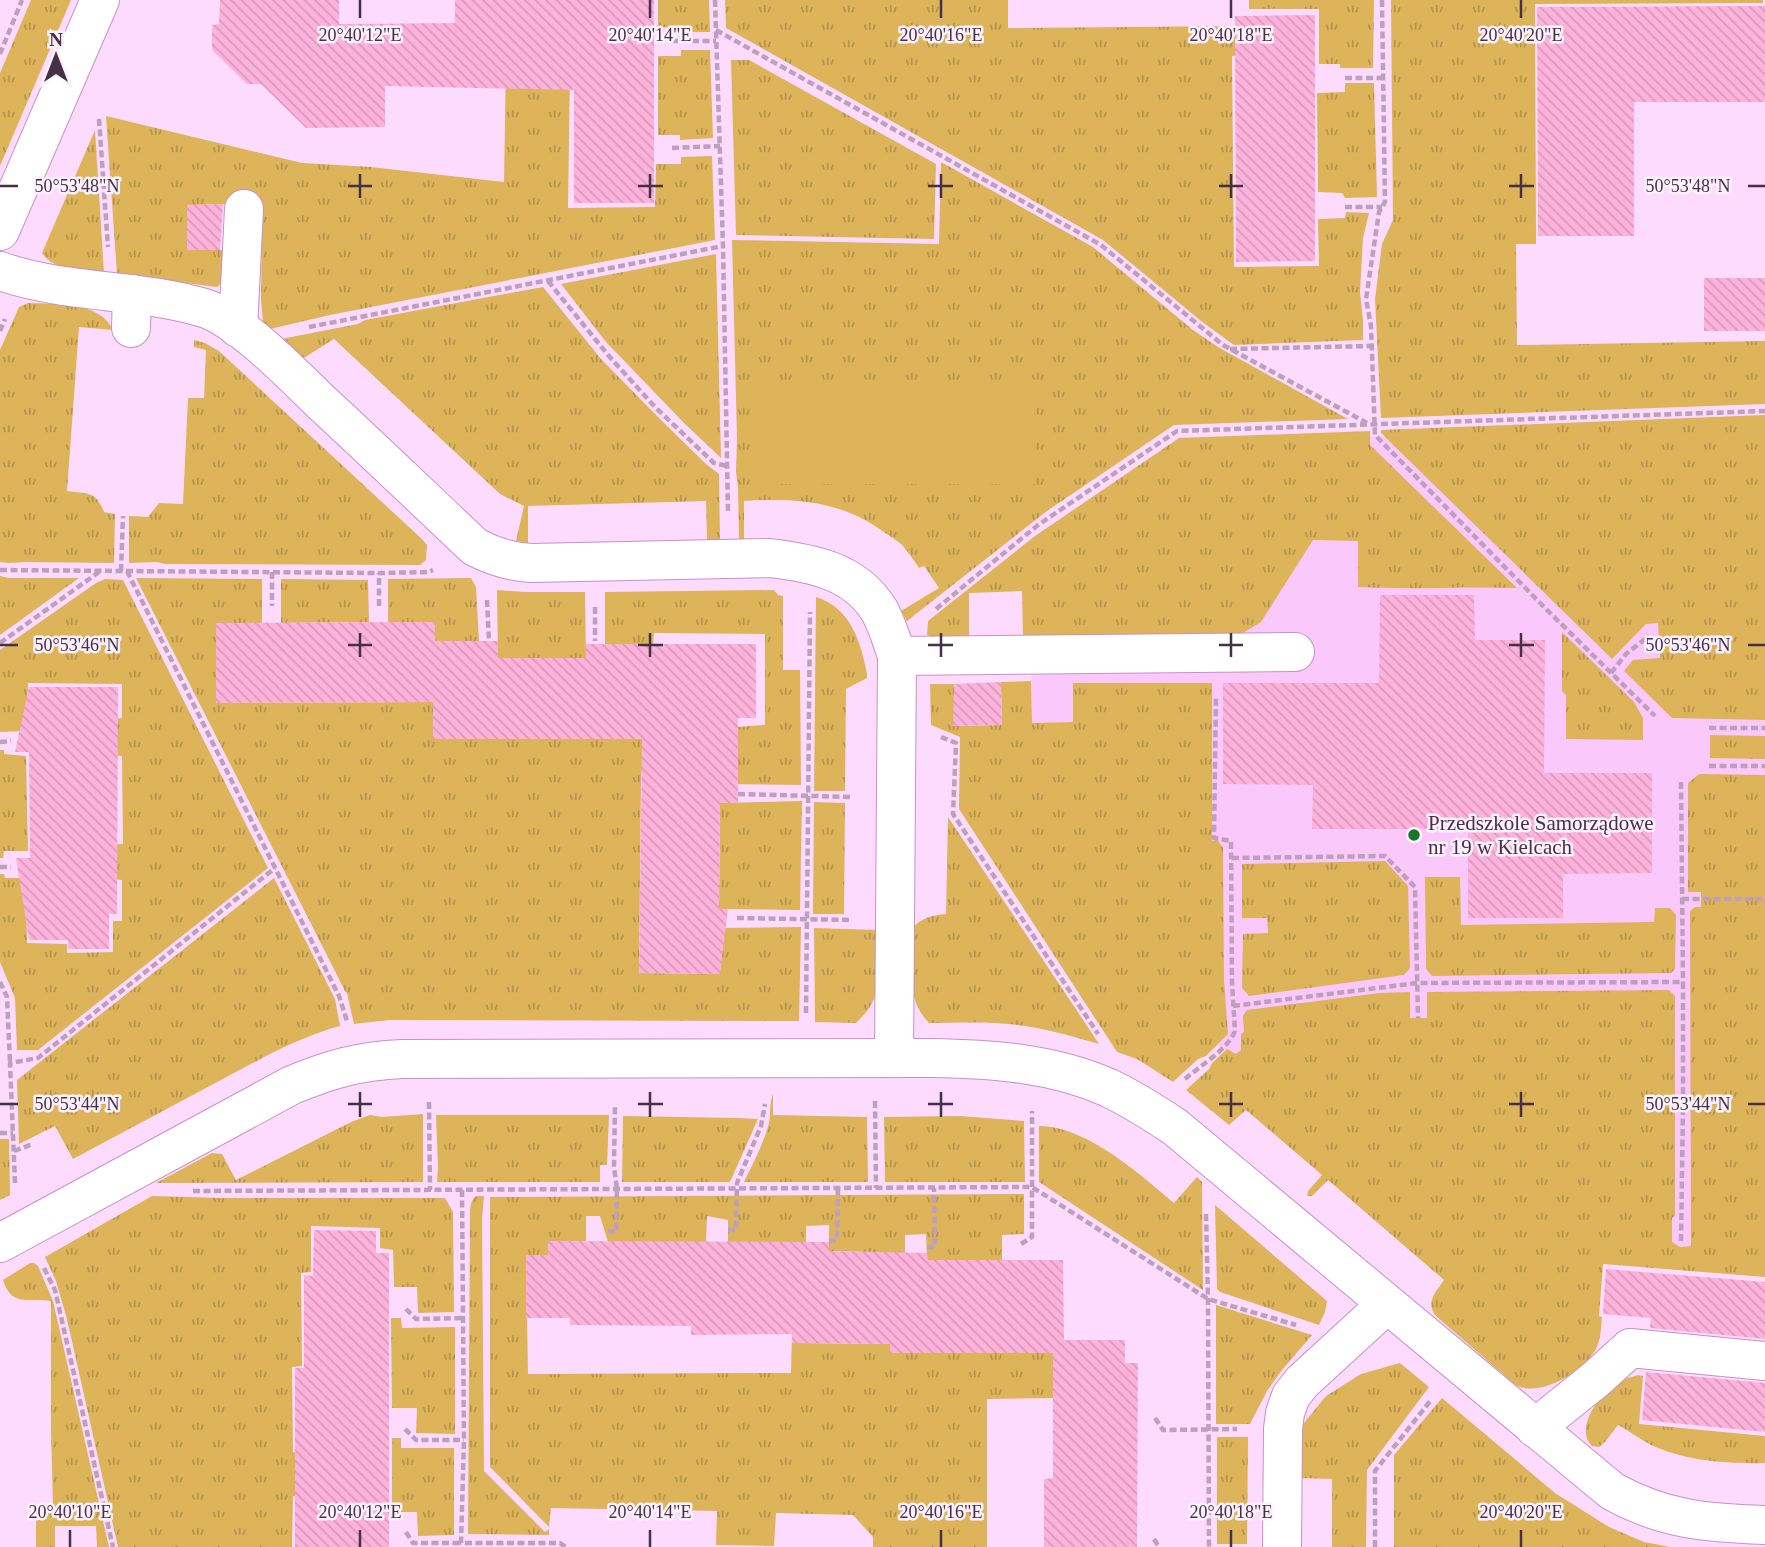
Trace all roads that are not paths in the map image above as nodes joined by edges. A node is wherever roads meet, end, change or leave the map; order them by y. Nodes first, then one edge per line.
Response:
1 (100, 0) edge
2 (243, 209) dead end
3 (0, 231) edge
4 (0, 271) edge
5 (238, 328) junction
6 (1295, 652) dead end
7 (897, 656) junction
8 (894, 1058) junction
9 (0, 1243) edge
10 (1387, 1304) junction
11 (1765, 1361) edge
12 (1535, 1428) junction
13 (1765, 1525) edge
14 (1282, 1547) edge

1 - 3 street
2 - 5 street
4 - 5 street
5 - 7 street
6 - 7 street
7 - 8 street
8 - 9 street
8 - 10 street
10 - 12 street
10 - 14 street
11 - 12 street
12 - 13 street

